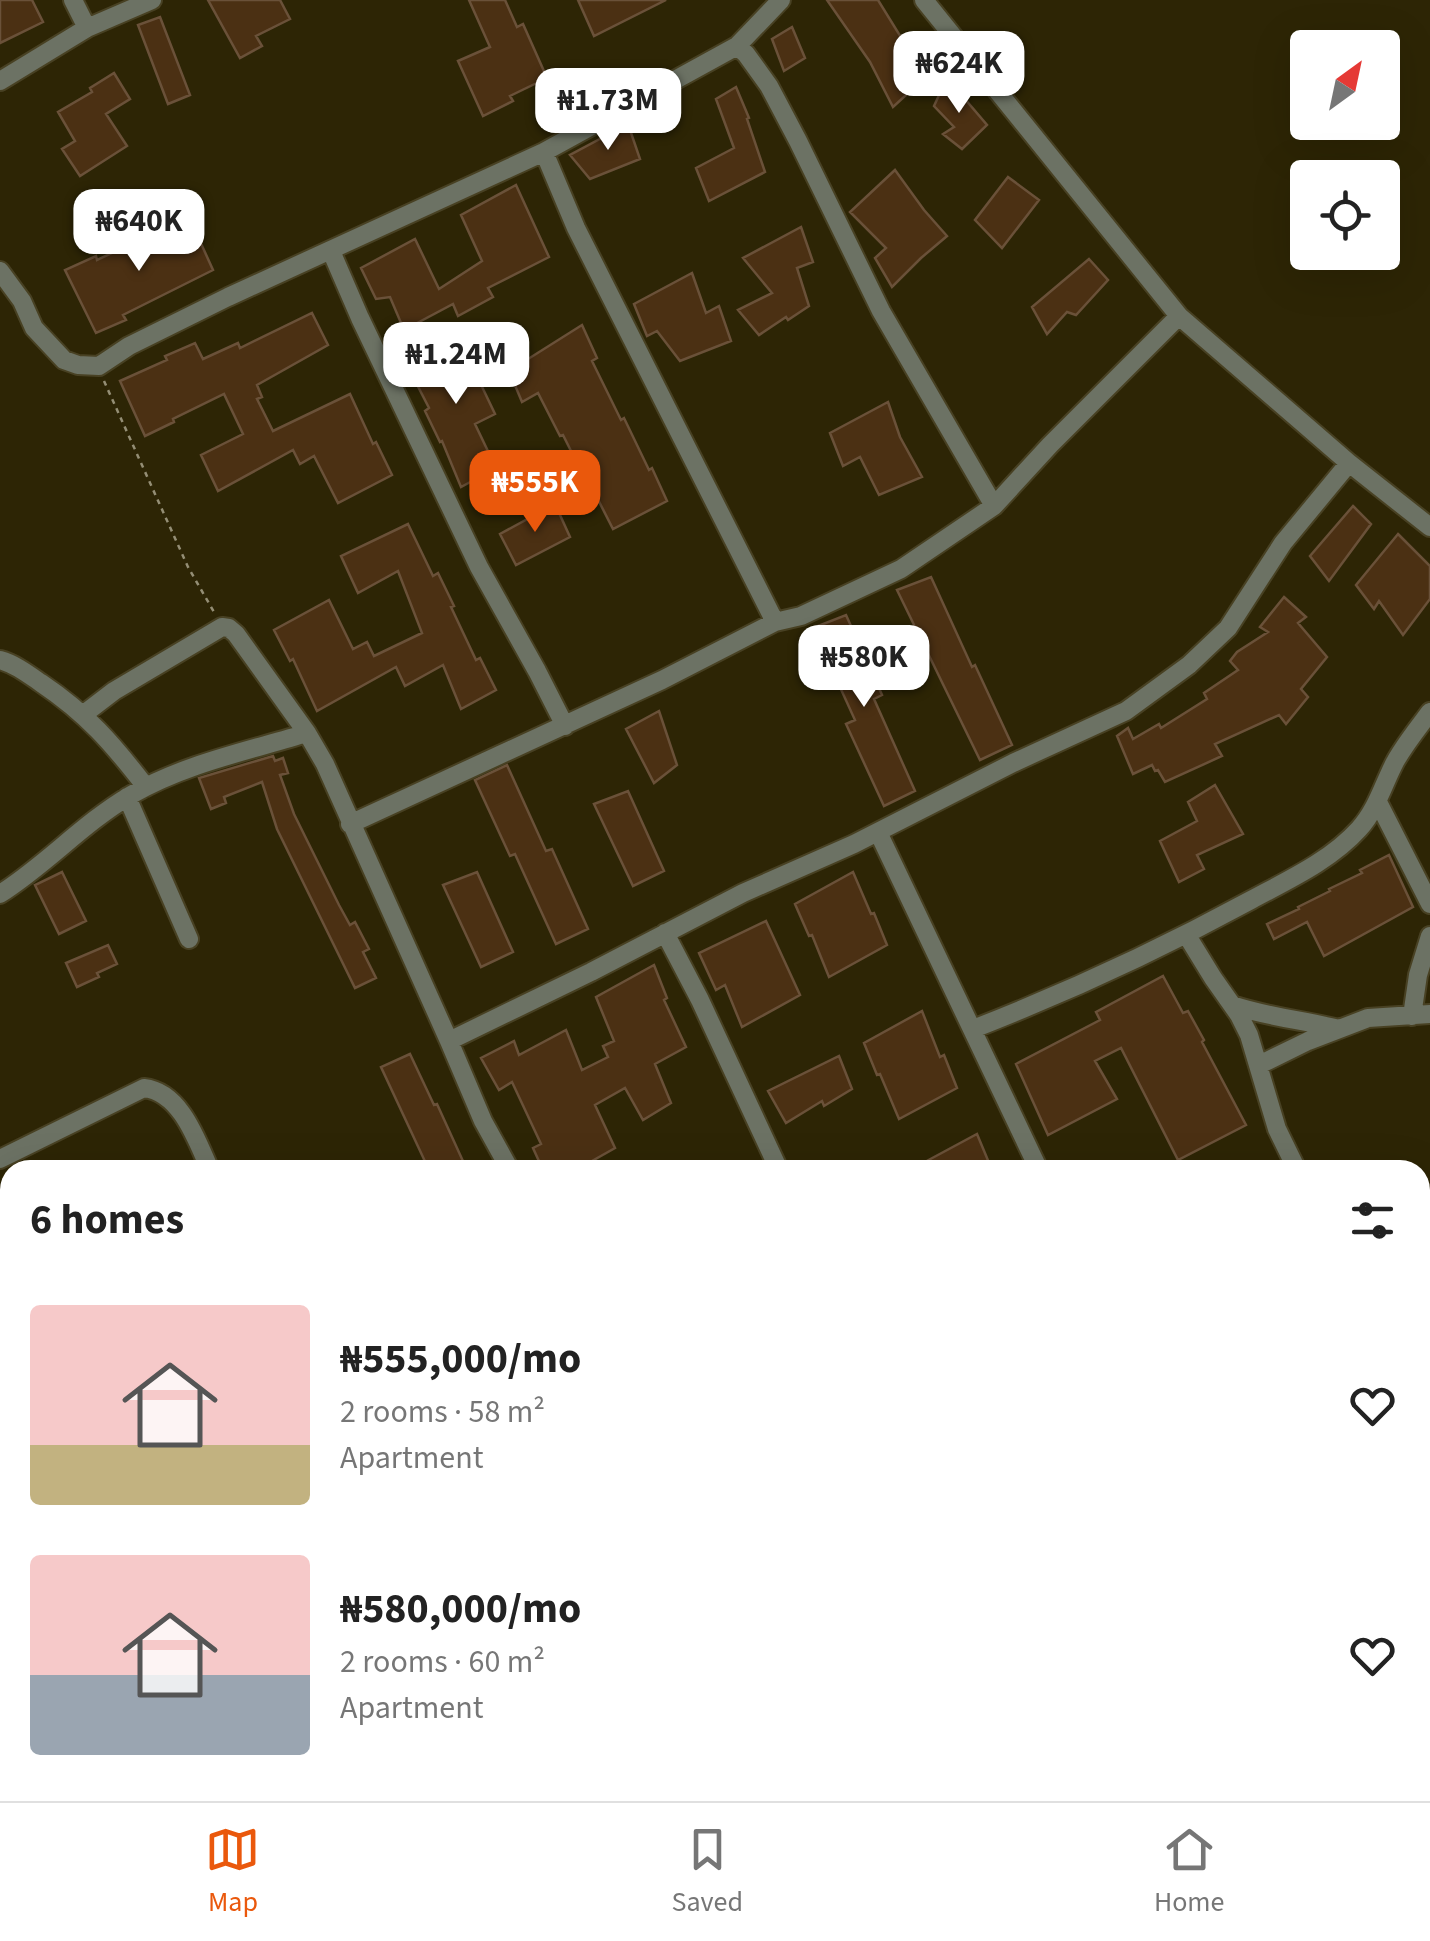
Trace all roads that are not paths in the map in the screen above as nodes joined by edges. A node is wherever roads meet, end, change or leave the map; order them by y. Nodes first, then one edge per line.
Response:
1 (72, 0) edge
2 (152, 0) edge
3 (781, 0) edge
4 (924, 0) edge
5 (87, 28) junction
6 (736, 46) junction
7 (0, 81) edge
8 (544, 152) junction
9 (331, 251) junction
10 (0, 272) edge
11 (1178, 316) junction
12 (1349, 463) junction
13 (994, 506) junction
14 (1430, 527) edge
15 (774, 622) junction
16 (0, 660) edge
17 (1430, 712) edge
18 (84, 714) junction
19 (565, 726) junction
20 (307, 733) junction
21 (146, 787) junction
22 (127, 797) junction
23 (1378, 802) junction
24 (350, 824) junction
25 (878, 832) junction
26 (0, 894) edge
27 (1430, 904) edge
28 (666, 933) junction
29 (1186, 934) junction
30 (1430, 936) edge
31 (190, 940) dead end
32 (1232, 1005) junction
33 (1421, 1015) edge
34 (1340, 1029) junction
35 (973, 1030) junction
36 (449, 1041) junction
37 (1259, 1065) junction
38 (0, 1159) edge
39 (205, 1160) edge
40 (504, 1160) edge
41 (774, 1160) edge
42 (1034, 1160) edge
43 (1292, 1160) edge

1 - 5 street
2 - 5 street
3 - 6 street
4 - 11 street
5 - 7 street
6 - 8 street
6 - 13 street
8 - 9 street
8 - 15 street
9 - 10 street
9 - 19 street
11 - 12 street
11 - 13 street
12 - 14 street
12 - 25 street
13 - 15 street
15 - 19 street
16 - 18 street
17 - 23 street
18 - 20 street
18 - 21 street
19 - 24 street
20 - 21 street
20 - 24 street
21 - 22 street
22 - 26 street
22 - 31 street
23 - 27 street
23 - 29 street
24 - 36 street
25 - 28 street
25 - 35 street
28 - 36 street
28 - 41 street
29 - 32 street
29 - 35 street
30 - 33 street
32 - 34 street
32 - 37 street
33 - 34 street
34 - 37 street
35 - 42 street
36 - 40 street
37 - 43 street
38 - 39 street

